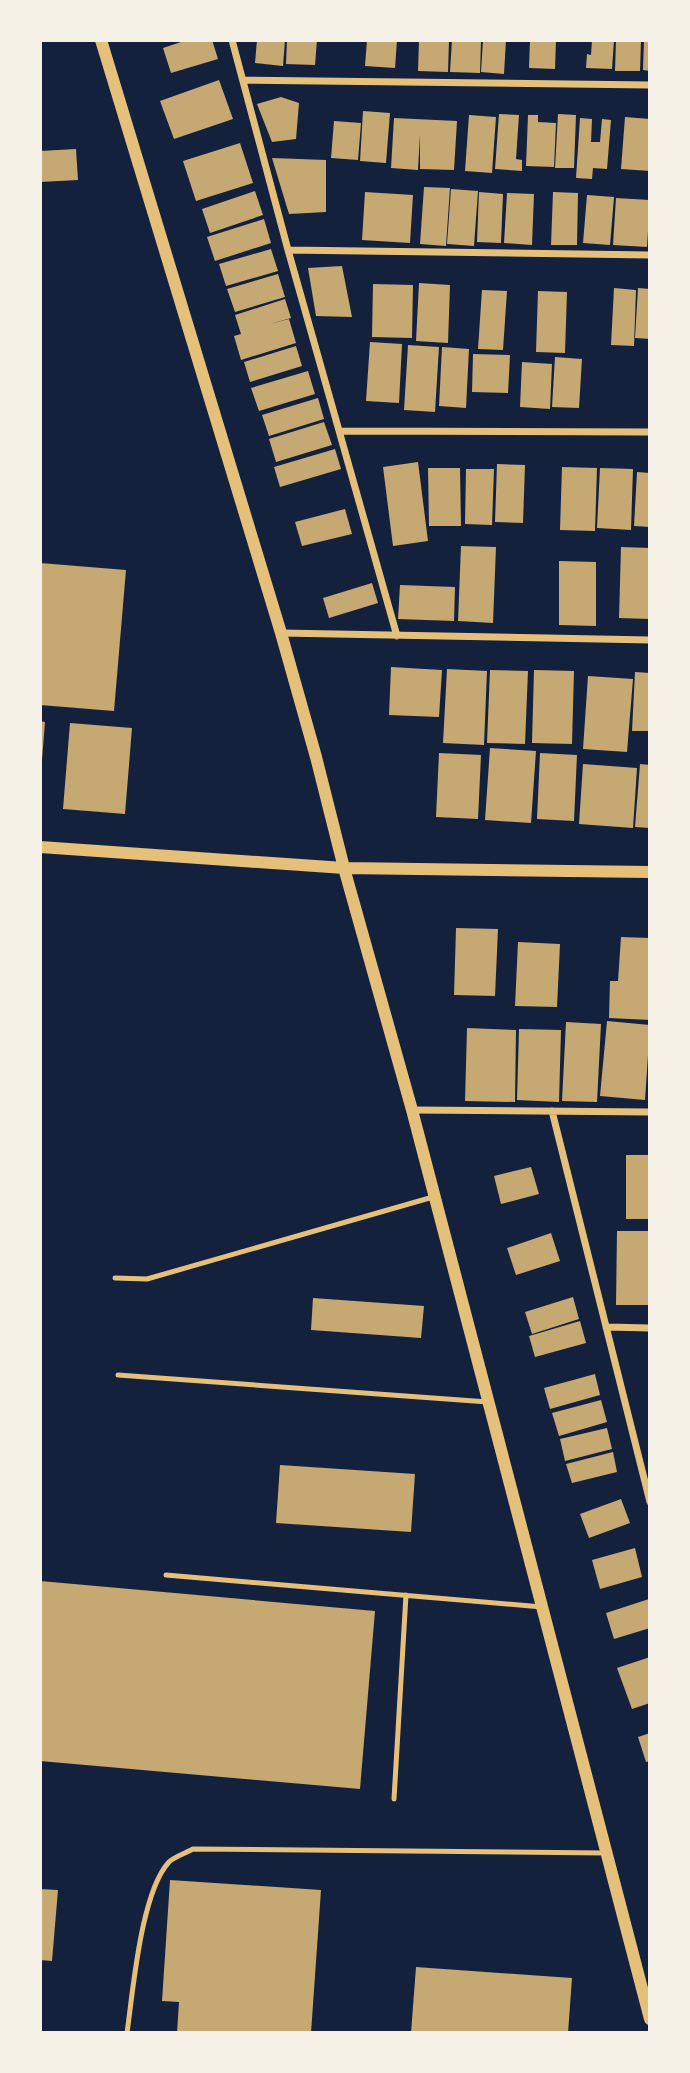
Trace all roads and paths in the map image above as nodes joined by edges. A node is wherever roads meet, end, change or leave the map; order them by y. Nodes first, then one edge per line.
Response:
1 (101, 40) edge
2 (232, 40) edge
3 (243, 80) junction
4 (650, 85) edge
5 (288, 250) junction
6 (650, 255) edge
7 (340, 431) junction
8 (650, 432) edge
9 (281, 633) junction
10 (397, 636) junction
11 (650, 640) edge
12 (40, 847) edge
13 (344, 869) junction
14 (650, 872) edge
15 (411, 1110) junction
16 (552, 1111) junction
17 (650, 1112) edge
18 (434, 1196) junction
19 (115, 1278) dead end
20 (606, 1327) junction
21 (650, 1328) edge
22 (118, 1375) dead end
23 (488, 1402) junction
24 (650, 1502) edge
25 (166, 1575) dead end
26 (406, 1595) junction
27 (542, 1606) junction
28 (394, 1799) dead end
29 (607, 1853) junction
30 (650, 2019) edge
31 (127, 2033) edge

1 - 9 street
2 - 3 street
3 - 4 street
3 - 5 street
5 - 6 street
5 - 7 street
7 - 8 street
7 - 10 street
9 - 10 street
9 - 13 street
10 - 11 street
12 - 13 street
13 - 14 street
13 - 15 street
15 - 16 street
15 - 18 street
16 - 17 street
16 - 20 street
18 - 19 lane
18 - 23 street
20 - 21 street
20 - 24 street
22 - 23 lane
23 - 27 street
25 - 26 lane
26 - 27 lane
26 - 28 lane
27 - 29 street
29 - 30 street
29 - 31 lane

